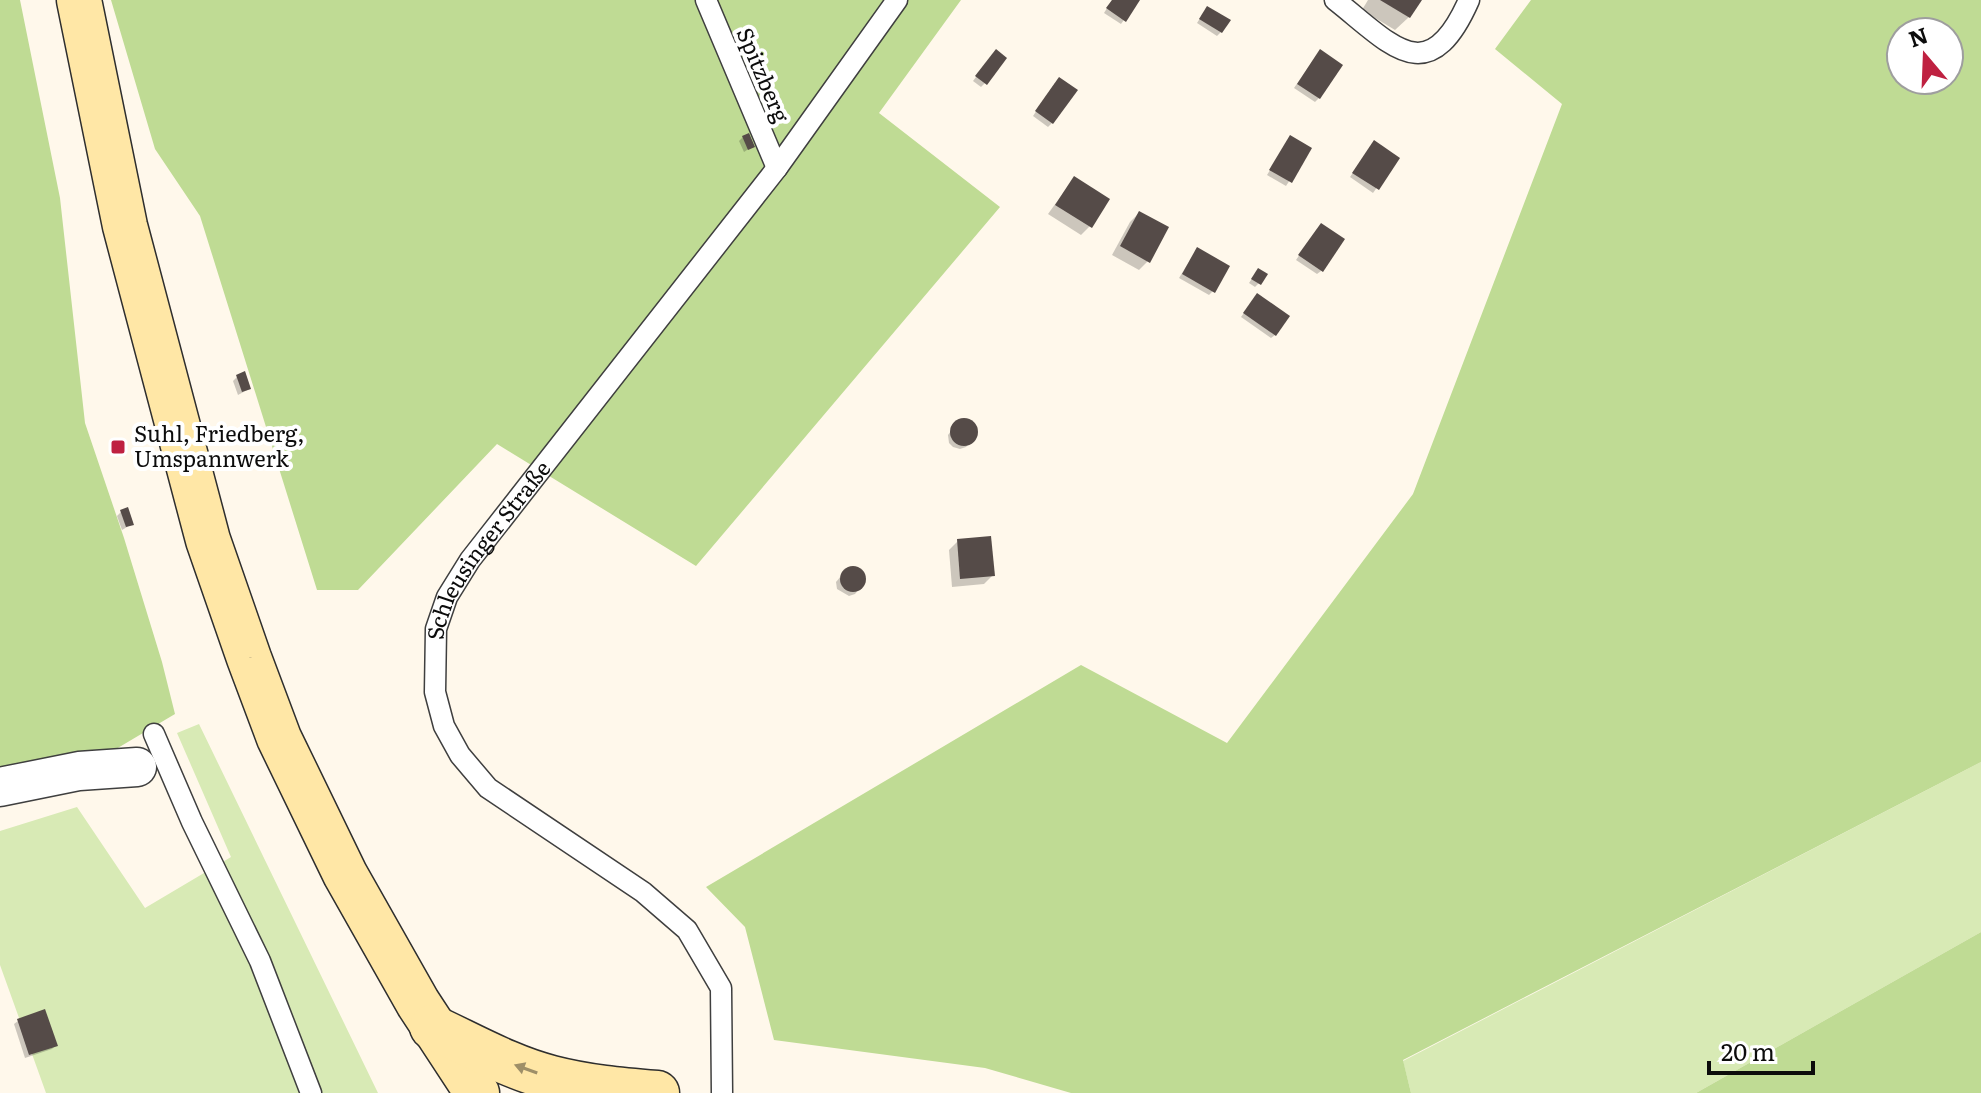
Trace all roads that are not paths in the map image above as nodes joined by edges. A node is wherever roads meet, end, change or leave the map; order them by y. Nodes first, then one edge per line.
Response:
1 (79, 0) edge
2 (706, 0) edge
3 (897, 0) edge
4 (1335, 0) edge
5 (1469, 0) edge
6 (777, 168) junction
7 (145, 750) joint
8 (0, 787) edge
9 (432, 1027) junction
10 (311, 1093) edge
11 (477, 1093) edge
12 (657, 1093) edge
13 (722, 1093) edge

1 - 9 main road
2 - 6 lane, Spitzberg
3 - 6 lane, Schleusinger Straße
4 - 5 lane
6 - 13 lane, Schleusinger Straße
7 - 8 street
7 - 10 lane
9 - 11 main road
12 -> 9 main road

